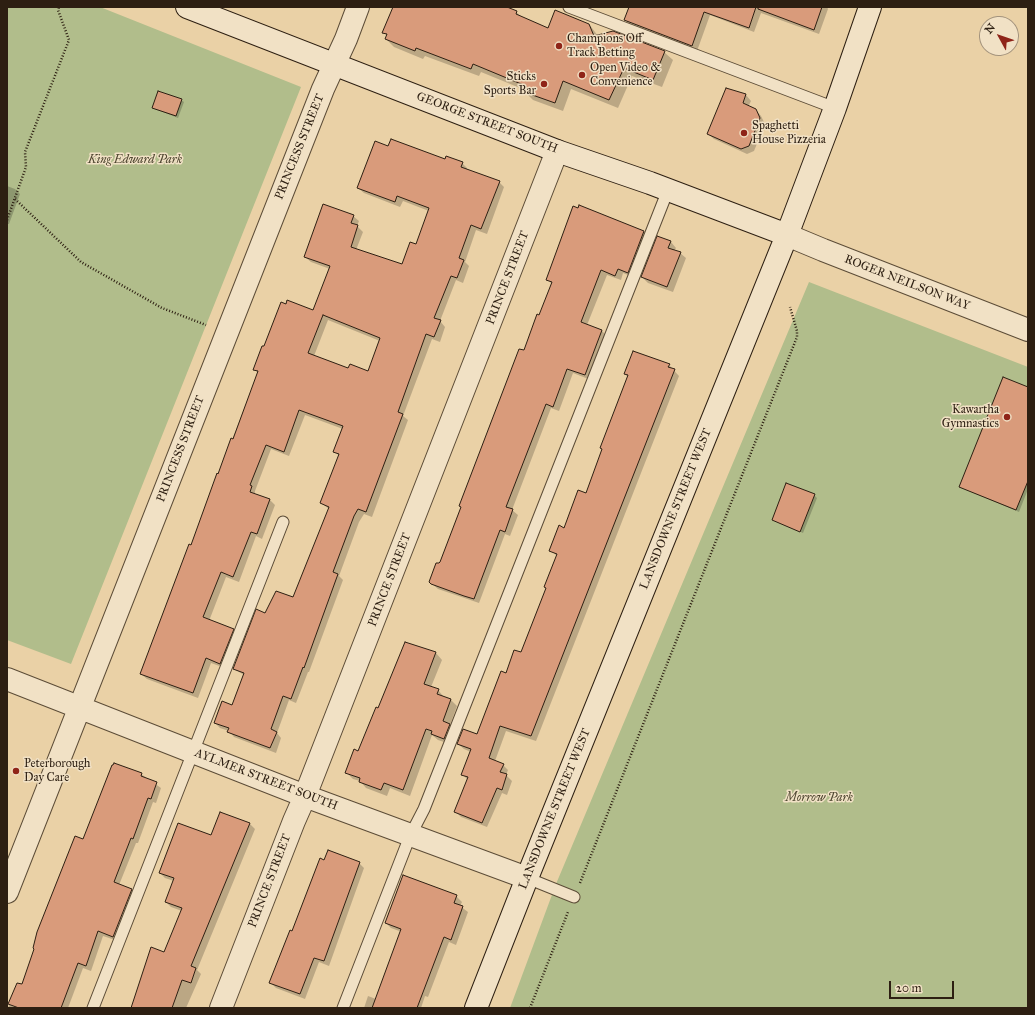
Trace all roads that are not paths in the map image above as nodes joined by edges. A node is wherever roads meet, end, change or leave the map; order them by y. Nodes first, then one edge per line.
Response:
1 (188, 7) edge
2 (358, 7) edge
3 (569, 7) edge
4 (870, 7) edge
5 (334, 64) junction
6 (835, 108) junction
7 (557, 151) junction
8 (668, 190) junction
9 (788, 235) junction
10 (1028, 330) edge
11 (283, 522) dead end
12 (7, 679) edge
13 (79, 707) junction
14 (192, 752) junction
15 (305, 796) junction
16 (410, 836) junction
17 (527, 878) junction
18 (7, 892) edge
19 (574, 897) road end
20 (93, 1008) edge
21 (221, 1008) edge
22 (343, 1008) edge
23 (476, 1008) edge

1 - 5 street, GEORGE STREET SOUTH
2 - 5 street, PRINCESS STREET
3 - 6 lane
4 - 6 street, LANSDOWNE STREET WEST
5 - 7 street, GEORGE STREET SOUTH
5 - 13 street, PRINCESS STREET
6 - 9 street, LANSDOWNE STREET WEST
7 - 8 street, GEORGE STREET SOUTH
7 - 15 street, PRINCE STREET
8 - 9 street, GEORGE STREET SOUTH
8 - 16 lane
9 - 10 street, ROGER NEILSON WAY
9 - 17 street, LANSDOWNE STREET WEST
11 - 14 lane
12 - 13 street, AYLMER STREET SOUTH
13 - 14 street, AYLMER STREET SOUTH
13 - 18 street, PRINCESS STREET
14 - 15 street, AYLMER STREET SOUTH
14 - 20 lane
15 - 16 street, AYLMER STREET SOUTH
15 - 21 street, PRINCE STREET
16 - 17 street, AYLMER STREET SOUTH
16 - 22 lane
17 - 19 lane
17 - 23 street, LANSDOWNE STREET WEST

